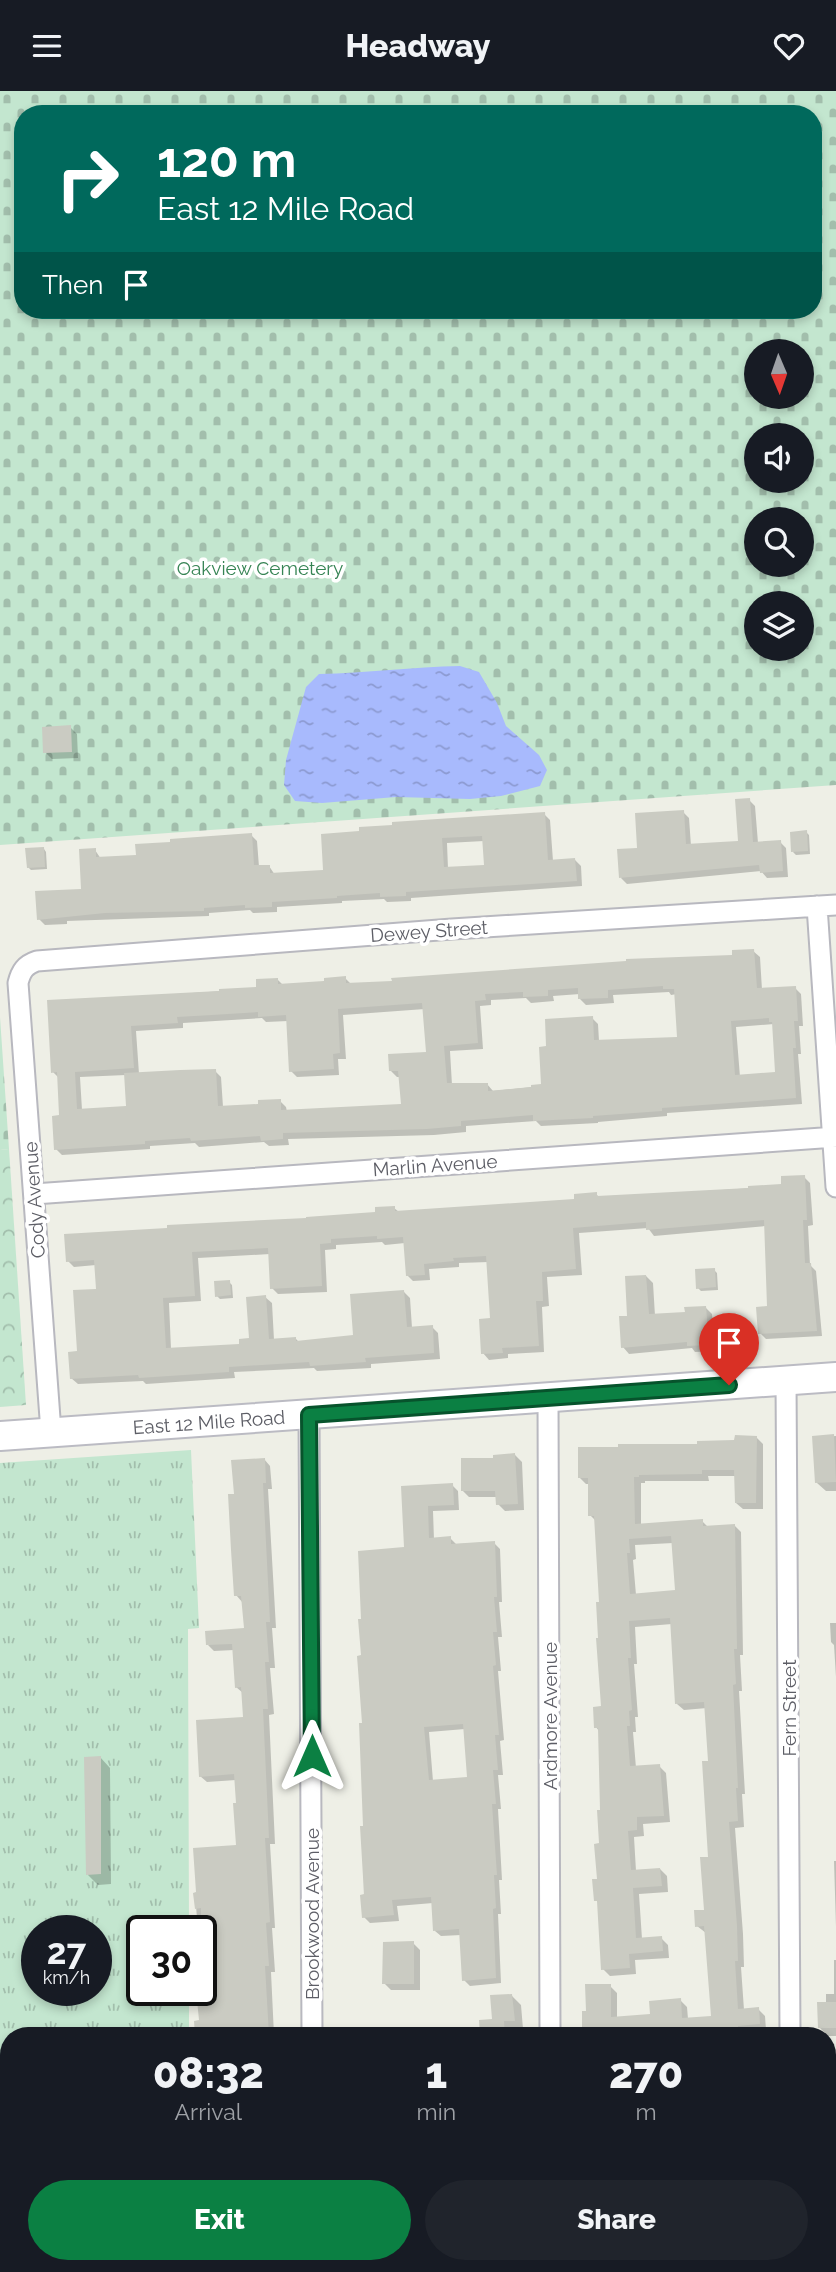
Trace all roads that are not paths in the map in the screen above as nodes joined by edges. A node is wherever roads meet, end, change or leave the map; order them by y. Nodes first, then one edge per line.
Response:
1 (826, 905) edge
2 (24, 968) joint
3 (834, 1137) edge
4 (836, 1187) edge
5 (34, 1194) junction
6 (836, 1377) edge
7 (786, 1380) junction
8 (548, 1398) junction
9 (309, 1415) junction
10 (51, 1432) junction
11 (0, 1436) edge
12 (312, 2027) edge
13 (550, 2027) edge
14 (790, 2027) edge

1 - 2 street, Dewey Street
1 - 3 street
2 - 5 street, Cody Avenue
3 - 4 street
3 - 5 street, Marlin Avenue
5 - 10 street, Cody Avenue
6 - 7 main road, East 12 Mile Road
7 - 8 main road, East 12 Mile Road
7 - 14 street, Fern Street
8 - 9 main road, East 12 Mile Road
8 - 13 street, Ardmore Avenue
9 - 10 main road, East 12 Mile Road
9 - 12 street, Brookwood Avenue
10 - 11 main road, East 12 Mile Road

